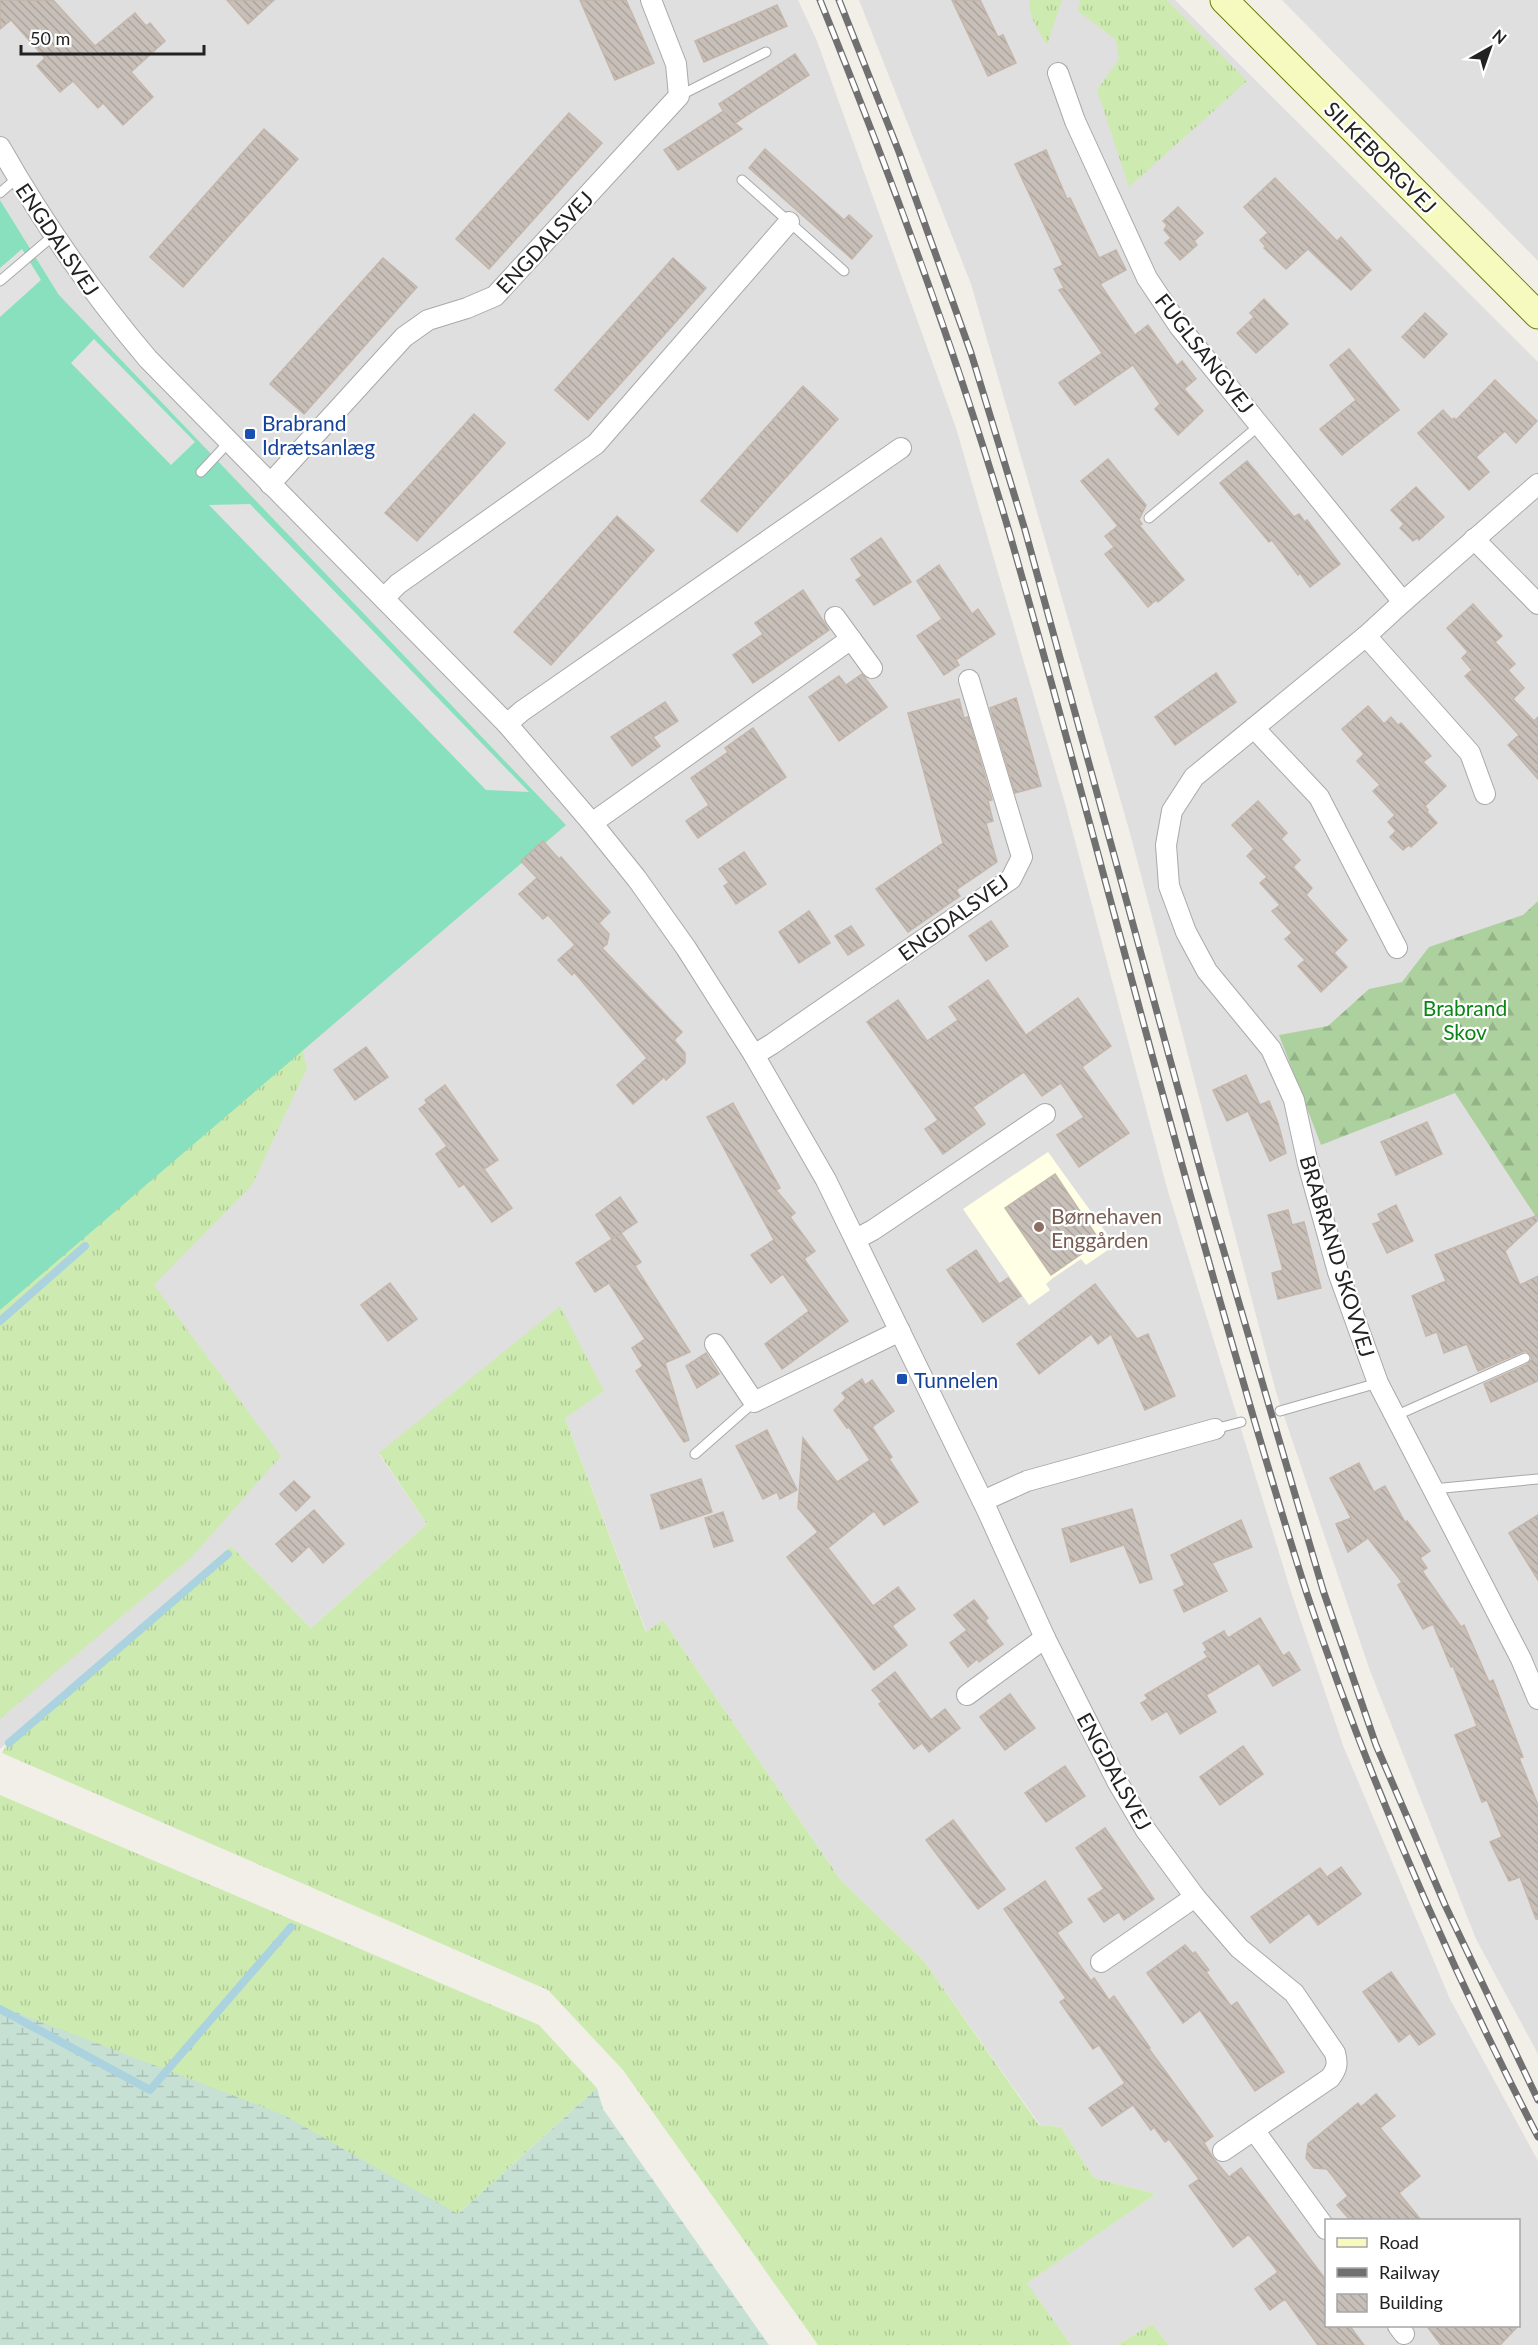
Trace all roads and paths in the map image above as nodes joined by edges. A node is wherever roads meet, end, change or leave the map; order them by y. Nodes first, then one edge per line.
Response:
1 (651, 0) edge
2 (1224, 0) edge
3 (766, 52) dead end
4 (1058, 73) dead end
5 (679, 96) junction
6 (0, 147) edge
7 (17, 178) junction
8 (742, 180) dead end
9 (0, 193) edge
10 (789, 222) junction
11 (54, 235) junction
12 (844, 271) dead end
13 (0, 281) edge
14 (1538, 315) edge
15 (1261, 424) junction
16 (229, 442) junction
17 (901, 448) dead end
18 (201, 472) dead end
19 (270, 484) junction
20 (1538, 484) edge
21 (1149, 518) dead end
22 (1474, 539) junction
23 (384, 598) junction
24 (1403, 602) junction
25 (1538, 604) edge
26 (835, 616) dead end
27 (1366, 636) junction
28 (851, 639) junction
29 (872, 668) dead end
30 (969, 680) dead end
31 (507, 724) junction
32 (1254, 728) junction
33 (1485, 794) dead end
34 (592, 824) junction
35 (1397, 948) dead end
36 (754, 1055) junction
37 (1045, 1114) dead end
38 (856, 1239) junction
39 (900, 1331) junction
40 (715, 1344) dead end
41 (1525, 1358) dead end
42 (1378, 1383) junction
43 (754, 1402) junction
44 (1280, 1412) dead end
45 (1395, 1416) junction
46 (1241, 1422) dead end
47 (1215, 1429) joint
48 (695, 1454) dead end
49 (1538, 1479) edge
50 (1432, 1489) junction
51 (983, 1501) junction
52 (1046, 1638) junction
53 (967, 1695) dead end
54 (1538, 1699) edge
55 (1195, 1897) junction
56 (1101, 1962) dead end
57 (1254, 2130) junction
58 (1223, 2151) dead end
59 (1325, 2228) edge

1 - 5 street
2 - 14 main road, SILKEBORGVEJ
3 - 5 lane
4 - 15 street, FUGLSANGVEJ
5 - 19 street, ENGDALSVEJ
6 - 7 street, ENGDALSVEJ
7 - 9 lane
7 - 11 street, ENGDALSVEJ
8 - 10 lane
10 - 12 lane
10 - 23 street
11 - 13 lane
11 - 16 street, ENGDALSVEJ
15 - 21 lane
15 - 24 street, FUGLSANGVEJ
16 - 18 lane
16 - 19 street, ENGDALSVEJ
17 - 31 street
19 - 23 street, ENGDALSVEJ
20 - 22 street
22 - 24 street
22 - 25 street
23 - 31 street, ENGDALSVEJ
24 - 27 street
26 - 28 street
27 - 32 street
27 - 33 street
28 - 29 street
28 - 34 street
30 - 36 street, ENGDALSVEJ
31 - 34 street, ENGDALSVEJ
32 - 35 street
32 - 42 street, BRABRAND SKOVVEJ
34 - 36 street, ENGDALSVEJ
36 - 38 street, ENGDALSVEJ
37 - 38 street
38 - 39 street, ENGDALSVEJ
39 - 43 street
39 - 51 street, ENGDALSVEJ
40 - 43 street
41 - 45 lane
42 - 44 lane
42 - 45 street, BRABRAND SKOVVEJ
43 - 48 lane
45 - 50 street, BRABRAND SKOVVEJ
46 - 47 lane
47 - 51 street
49 - 50 lane
50 - 54 street, BRABRAND SKOVVEJ
51 - 52 street, ENGDALSVEJ
52 - 53 street
52 - 55 street, ENGDALSVEJ
55 - 56 street
55 - 57 street, ENGDALSVEJ
57 - 58 street, ENGDALSVEJ
57 - 59 street

